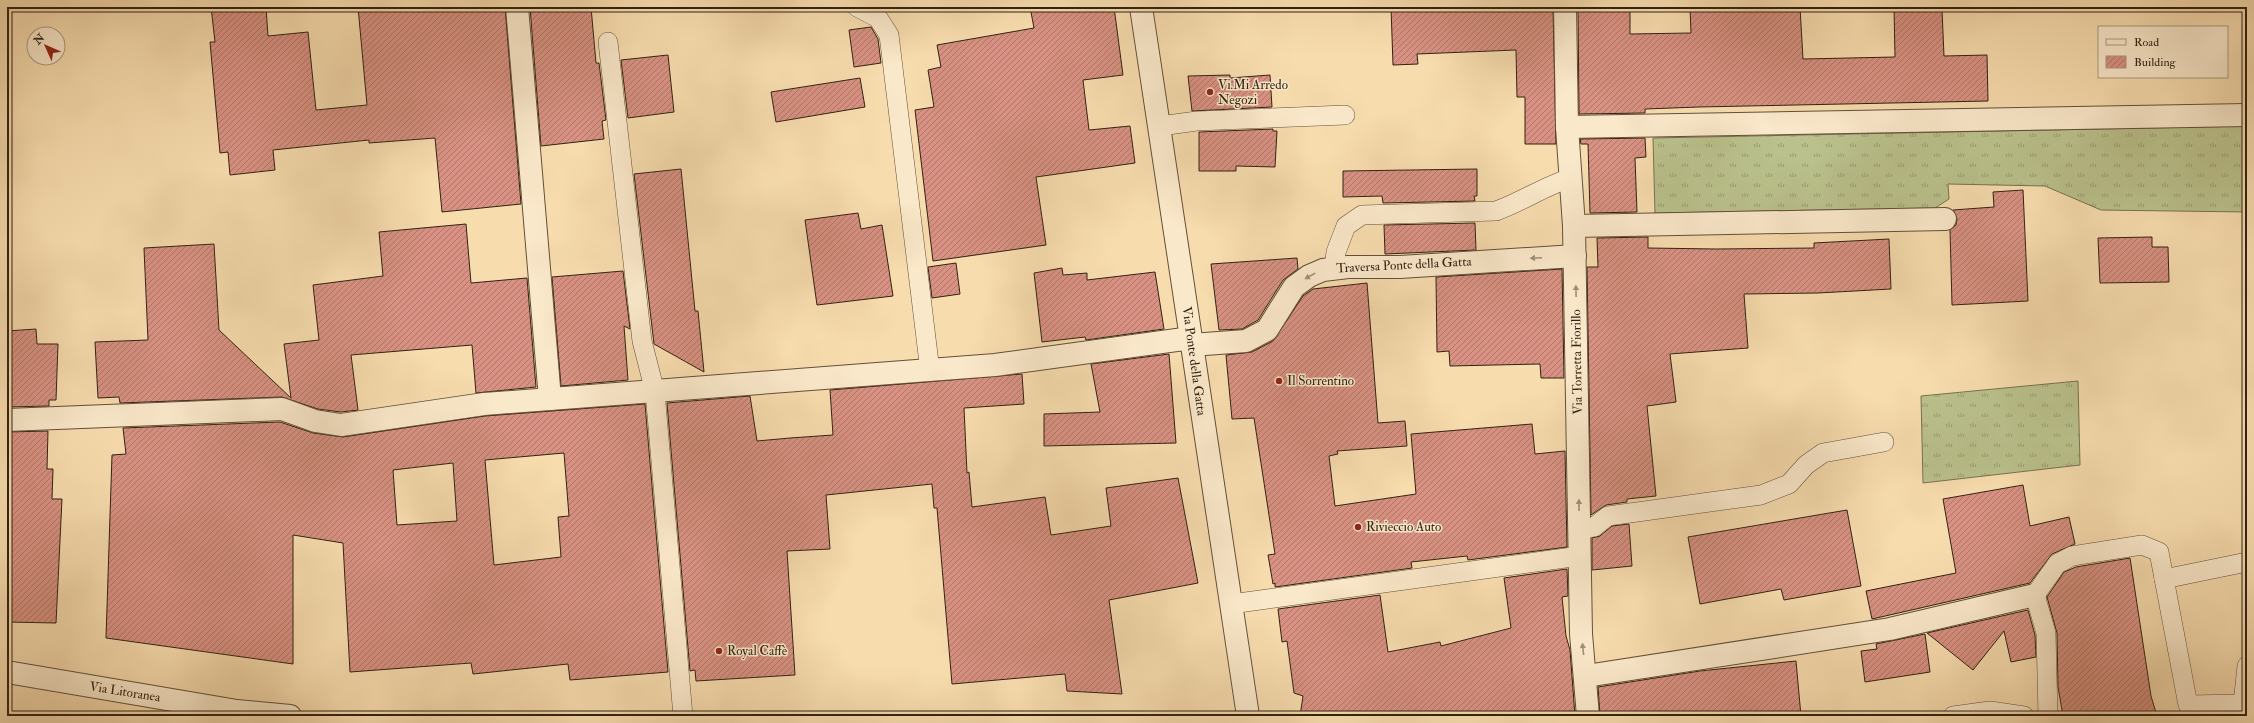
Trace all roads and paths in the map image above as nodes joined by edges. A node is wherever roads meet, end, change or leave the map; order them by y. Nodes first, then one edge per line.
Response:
1 (517, 7) edge
2 (857, 7) edge
3 (1141, 7) edge
4 (1565, 7) edge
5 (608, 42) dead end
6 (1345, 115) dead end
7 (2247, 115) edge
8 (1160, 126) junction
9 (1567, 127) junction
10 (1571, 178) junction
11 (1945, 219) dead end
12 (1574, 226) junction
13 (1575, 256) junction
14 (1334, 268) junction
15 (1191, 341) junction
16 (930, 370) junction
17 (655, 392) junction
18 (550, 399) junction
19 (7, 420) edge
20 (1884, 442) dead end
21 (1580, 530) junction
22 (1580, 556) junction
23 (2247, 562) edge
24 (2164, 579) junction
25 (2035, 596) junction
26 (1231, 604) junction
27 (2247, 666) edge
28 (7, 672) edge
29 (1586, 676) junction
30 (290, 716) edge
31 (683, 716) edge
32 (1248, 716) edge
33 (1588, 716) edge
34 (1953, 716) edge
35 (2024, 716) edge
36 (2048, 716) edge

1 - 18 street
2 - 16 lane
3 - 8 street, Via Ponte della Gatta
4 - 9 street, Via Torretta Fiorillo
5 - 17 lane
6 - 8 lane
7 - 9 street
8 - 15 street, Via Ponte della Gatta
9 - 10 street, Via Torretta Fiorillo
10 - 12 street, Via Torretta Fiorillo
10 - 14 lane
11 - 12 street
12 - 13 street, Via Torretta Fiorillo
13 -> 14 street, Traversa Ponte della Gatta
21 -> 13 street, Via Torretta Fiorillo
14 -> 15 street, Traversa Ponte della Gatta
15 - 16 street, Traversa Ponte della Gatta
15 - 26 street, Via Ponte della Gatta
16 - 17 street, Traversa Ponte della Gatta
17 - 18 street, Traversa Ponte della Gatta
17 - 31 lane
18 - 19 street, Traversa Ponte della Gatta
20 - 21 lane
21 - 22 street, Via Torretta Fiorillo
22 - 26 lane
29 -> 22 street, Via Torretta Fiorillo
23 - 24 lane
24 - 25 lane
24 - 27 lane
25 - 29 street
25 - 36 lane
26 - 32 street, Via Ponte della Gatta
28 - 30 street, Via Litoranea
29 - 33 street, Via Torretta Fiorillo
34 - 35 lane

